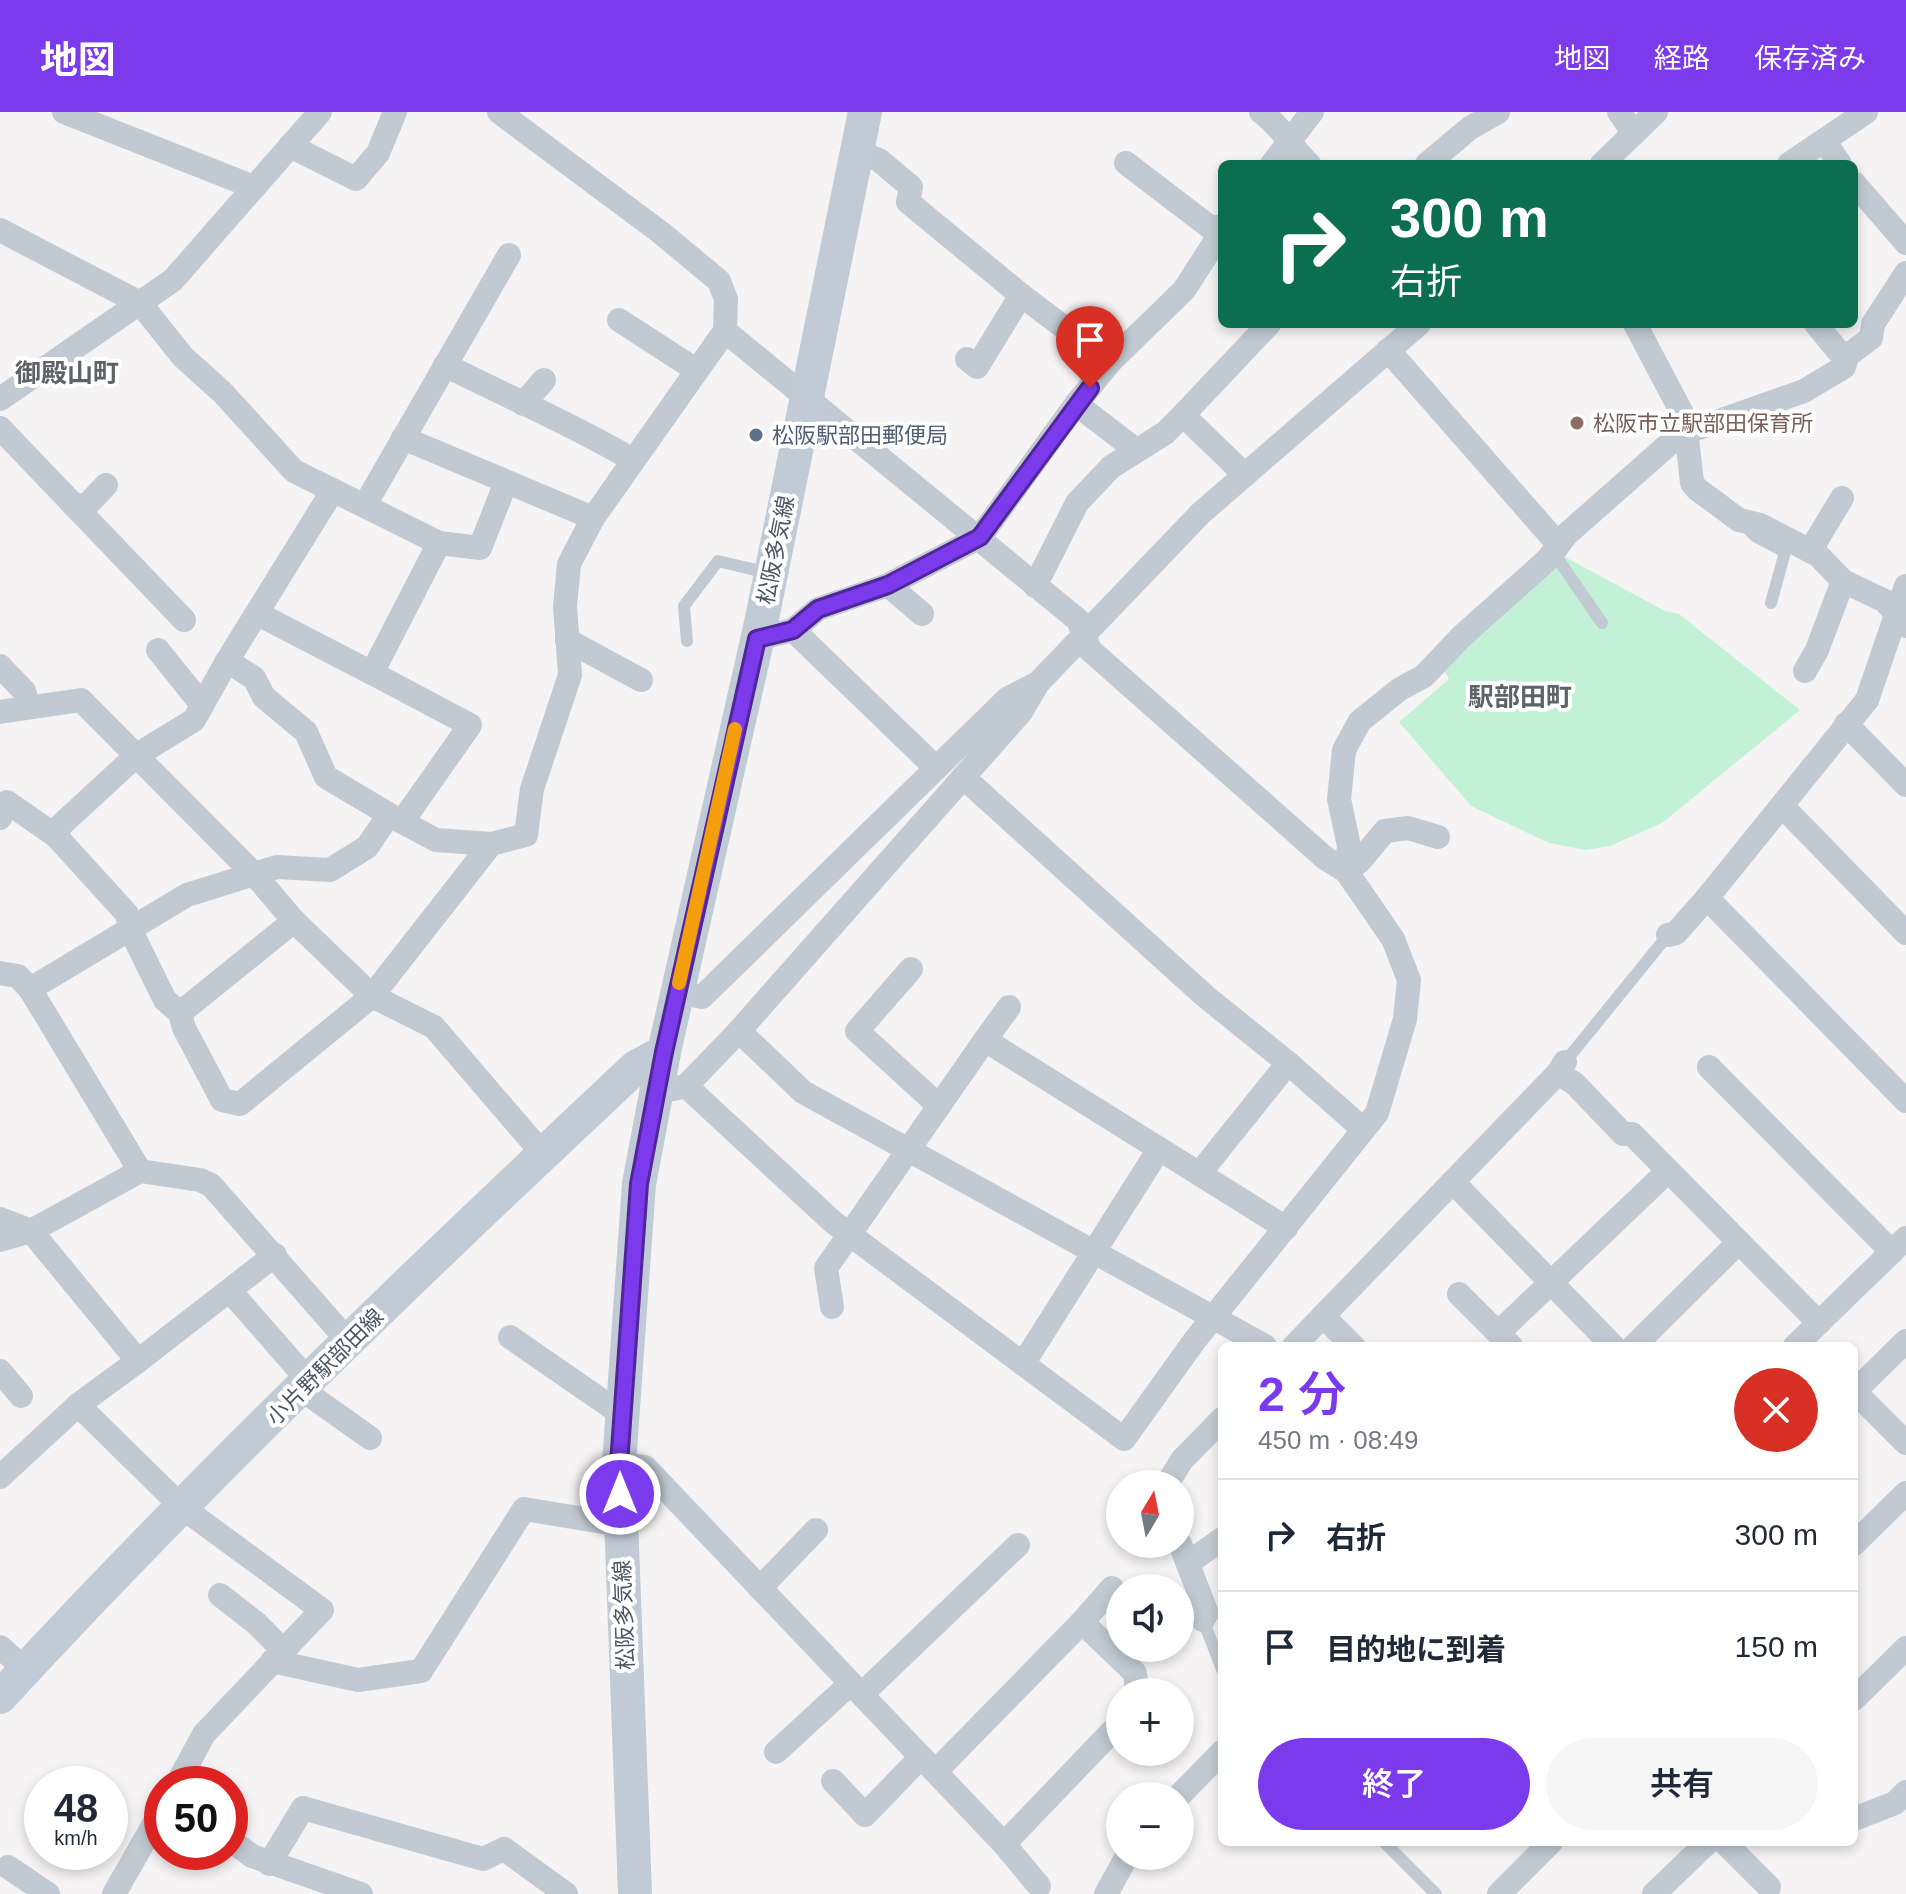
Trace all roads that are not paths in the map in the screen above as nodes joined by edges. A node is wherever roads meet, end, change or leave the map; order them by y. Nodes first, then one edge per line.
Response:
1 (64, 112) edge
2 (320, 112) edge
3 (395, 112) edge
4 (499, 112) edge
5 (865, 112) edge
6 (1261, 112) edge
7 (1312, 112) edge
8 (1498, 112) edge
9 (1656, 112) edge
10 (1866, 112) edge
11 (530, 122) edge
12 (1626, 122) edge
13 (1825, 142) junction
14 (1287, 143) junction
15 (290, 146) junction
16 (857, 151) junction
17 (1275, 160) edge
18 (1305, 160) edge
19 (1432, 160) edge
20 (1604, 160) edge
21 (1796, 160) edge
22 (1837, 160) edge
23 (1126, 163) dead end
24 (254, 187) junction
25 (1858, 188) edge
26 (1218, 228) edge
27 (0, 230) edge
28 (1218, 235) edge
29 (1906, 243) edge
30 (509, 255) dead end
31 (1906, 273) edge
32 (1021, 295) junction
33 (140, 303) junction
34 (619, 320) dead end
35 (1265, 328) edge
36 (1414, 328) edge
37 (1637, 328) edge
38 (1819, 328) edge
39 (725, 331) junction
40 (1388, 350) junction
41 (1847, 356) junction
42 (967, 359) dead end
43 (1110, 362) junction
44 (445, 365) junction
45 (696, 370) junction
46 (544, 380) dead end
47 (0, 399) edge
48 (806, 399) junction
49 (523, 404) junction
50 (1076, 404) junction
51 (1183, 415) junction
52 (0, 428) edge
53 (1686, 429) junction
54 (403, 438) junction
55 (1136, 450) junction
56 (633, 460) junction
57 (1245, 475) junction
58 (506, 482) junction
59 (106, 485) dead end
60 (333, 490) junction
61 (1842, 498) dead end
62 (365, 505) junction
63 (75, 506) junction
64 (593, 518) junction
65 (1739, 520) junction
66 (980, 537) junction
67 (439, 543) junction
68 (1556, 548) junction
69 (1810, 551) junction
70 (771, 574) junction
71 (1843, 581) junction
72 (888, 585) junction
73 (1035, 586) junction
74 (1906, 586) edge
75 (1771, 603) dead end
76 (258, 614) junction
77 (922, 614) dead end
78 (184, 620) dead end
79 (1901, 621) edge
80 (1602, 623) dead end
81 (793, 630) junction
82 (1084, 636) junction
83 (757, 639) junction
84 (567, 640) junction
85 (687, 641) dead end
86 (158, 650) dead end
87 (227, 661) junction
88 (0, 666) edge
89 (1805, 671) dead end
90 (372, 673) junction
91 (641, 680) dead end
92 (1038, 683) junction
93 (202, 705) junction
94 (29, 706) junction
95 (0, 712) edge
96 (1846, 724) junction
97 (137, 755) junction
98 (935, 767) junction
99 (963, 777) junction
100 (1906, 785) edge
101 (915, 787) junction
102 (1782, 806) junction
103 (936, 808) junction
104 (0, 818) edge
105 (396, 819) junction
106 (56, 836) junction
107 (1438, 837) dead end
108 (491, 844) junction
109 (1346, 871) junction
110 (254, 874) junction
111 (1707, 898) junction
112 (294, 921) junction
113 (130, 929) junction
114 (1906, 933) edge
115 (1668, 935) joint
116 (0, 955) edge
117 (911, 969) dead end
118 (16, 979) edge
119 (677, 992) junction
120 (372, 996) junction
121 (1009, 1007) dead end
122 (180, 1013) junction
123 (739, 1031) junction
124 (985, 1040) junction
125 (664, 1052) junction
126 (1288, 1063) junction
127 (1709, 1067) dead end
128 (1561, 1068) junction
129 (672, 1089) junction
130 (1906, 1101) edge
131 (939, 1106) junction
132 (1363, 1129) junction
133 (1159, 1149) junction
134 (907, 1151) junction
135 (543, 1154) junction
136 (140, 1171) junction
137 (1668, 1171) junction
138 (1199, 1174) junction
139 (1453, 1182) junction
140 (0, 1219) edge
141 (1286, 1228) junction
142 (31, 1231) junction
143 (849, 1235) junction
144 (0, 1240) edge
145 (1739, 1242) junction
146 (1899, 1245) edge
147 (1093, 1252) junction
148 (275, 1255) junction
149 (1551, 1283) junction
150 (1459, 1294) dead end
151 (237, 1299) dead end
152 (832, 1307) dead end
153 (1323, 1316) junction
154 (1215, 1319) junction
155 (510, 1337) dead end
156 (1807, 1338) edge
157 (1505, 1339) edge
158 (1906, 1341) edge
159 (349, 1342) junction
160 (1258, 1342) edge
161 (1298, 1342) edge
162 (1349, 1342) edge
163 (1609, 1342) edge
164 (1638, 1342) edge
165 (138, 1361) junction
166 (1023, 1364) junction
167 (0, 1371) edge
168 (1858, 1388) edge
169 (301, 1389) junction
170 (21, 1396) dead end
171 (1858, 1396) edge
172 (78, 1405) junction
173 (624, 1416) junction
174 (1218, 1423) edge
175 (370, 1438) dead end
176 (1906, 1443) edge
177 (619, 1464) junction
178 (1176, 1470) edge
179 (0, 1477) edge
180 (1906, 1493) edge
181 (183, 1508) junction
182 (621, 1525) junction
183 (816, 1530) dead end
184 (1858, 1540) edge
185 (1218, 1541) edge
186 (1018, 1545) dead end
187 (1194, 1550) edge
188 (1186, 1558) edge
189 (760, 1588) junction
190 (220, 1595) dead end
191 (1106, 1595) edge
192 (1203, 1620) joint
193 (1082, 1622) junction
194 (0, 1647) edge
195 (1906, 1648) edge
196 (277, 1655) junction
197 (1218, 1659) edge
198 (26, 1670) junction
199 (1136, 1678) edge
200 (856, 1689) junction
201 (1858, 1695) edge
202 (0, 1697) edge
203 (1106, 1738) edge
204 (776, 1752) dead end
205 (1218, 1756) edge
206 (929, 1764) junction
207 (187, 1766) edge
208 (833, 1781) dead end
209 (1193, 1782) edge
210 (1906, 1792) edge
211 (1858, 1817) edge
212 (144, 1842) edge
213 (1004, 1844) junction
214 (1388, 1846) edge
215 (1547, 1846) edge
216 (1704, 1846) edge
217 (1728, 1846) edge
218 (248, 1851) edge
219 (269, 1864) junction
220 (8, 1867) dead end
221 (1119, 1870) edge
222 (1039, 1886) dead end
223 (1769, 1887) dead end
224 (48, 1894) edge
225 (114, 1894) edge
226 (361, 1894) edge
227 (566, 1894) edge
228 (635, 1894) edge
229 (1106, 1894) edge
230 (1436, 1894) edge
231 (1499, 1894) edge
232 (1654, 1894) edge

1 - 24 street
2 - 15 street
3 - 15 street
4 - 11 street
5 - 16 main road, 松阪多気線
6 - 14 street
7 - 14 street
8 - 19 street
9 - 12 street
10 - 13 street
11 - 39 street
12 - 20 street
13 - 21 street
13 - 22 street
14 - 17 street
14 - 18 street
15 - 24 street
16 - 32 street
16 - 48 main road, 松阪多気線
23 - 26 street
24 - 33 street
25 - 29 street
27 - 33 street
28 - 43 street
30 - 44 street
31 - 41 street
32 - 42 street
32 - 43 street
33 - 47 street
33 - 60 street
34 - 45 street
35 - 51 street
36 - 40 street
37 - 53 street
38 - 41 street
39 - 45 street
39 - 48 street
40 - 57 street
40 - 68 street
41 - 53 street
43 - 50 street
44 - 49 street
44 - 54 street
45 - 56 street
46 - 49 street
48 - 66 street
48 - 70 main road, 松阪多気線
49 - 56 street
50 - 55 street
50 - 66 street
51 - 55 street
51 - 57 street
52 - 63 street
53 - 65 street
53 - 68 street
54 - 58 street
54 - 62 street
55 - 73 street
56 - 64 street
57 - 82 street
58 - 64 street
58 - 67 street
59 - 63 street
60 - 62 street
60 - 76 street
61 - 69 street
62 - 67 street
63 - 78 street
64 - 84 street
65 - 69 street
65 - 75 lane
66 - 72 street
66 - 73 street
67 - 90 street
68 - 80 lane
68 - 109 street
69 - 71 street
70 - 83 main road, 松阪多気線
70 - 85 lane
71 - 79 street
71 - 89 street
72 - 77 street
72 - 81 street
73 - 82 street
74 - 79 street
76 - 87 street
76 - 90 street
79 - 96 street
81 - 83 street
81 - 98 street
82 - 92 street
82 - 109 street
83 - 119 main road, 松阪多気線
84 - 91 street
84 - 108 street
86 - 93 street
87 - 93 street
87 - 105 street
88 - 94 street
90 - 105 street
92 - 98 street
92 - 99 street
93 - 97 street
94 - 95 street
94 - 97 street
96 - 100 street
96 - 102 street
97 - 106 street
97 - 110 street
98 - 101 street
99 - 103 street
99 - 126 street
101 - 103 street
101 - 119 street
102 - 111 street
102 - 114 street
103 - 123 street
104 - 106 street
105 - 108 street
105 - 110 street
106 - 113 street
107 - 109 street
108 - 120 street
109 - 132 street
110 - 112 street
110 - 113 street
111 - 115 street
111 - 130 street
112 - 120 street
112 - 122 street
113 - 118 street
113 - 122 street
115 - 128 lane
116 - 118 street
117 - 131 street
118 - 136 street
119 - 125 main road, 松阪多気線
120 - 122 street
120 - 135 street
121 - 124 street
123 - 129 street
123 - 134 street
124 - 131 street
124 - 133 street
125 - 129 main road, 松阪多気線
125 - 135 main road, 小片野駅部田線
126 - 132 street
126 - 138 street
127 - 146 street
128 - 137 street
128 - 139 street
129 - 143 street
129 - 173 main road, 松阪多気線
131 - 134 street
132 - 141 street
133 - 138 street
133 - 147 street
134 - 143 street
134 - 147 street
135 - 159 main road, 小片野駅部田線
136 - 142 street
136 - 148 street
137 - 145 street
137 - 149 street
138 - 141 street
139 - 149 street
139 - 153 street
140 - 142 street
141 - 154 street
142 - 144 street
142 - 165 street
143 - 152 street
143 - 166 street
145 - 156 street
145 - 164 street
146 - 156 street
147 - 154 street
147 - 166 street
148 - 159 street
148 - 165 street
149 - 157 street
149 - 163 street
150 - 157 street
151 - 169 street
153 - 161 street
153 - 162 street
154 - 160 street
154 - 166 street
155 - 173 street
158 - 168 street
159 - 169 main road, 小片野駅部田線
165 - 172 street
167 - 170 street
169 - 175 street
169 - 181 main road, 小片野駅部田線
171 - 176 street
172 - 179 street
172 - 181 street
173 - 177 main road, 松阪多気線
174 - 178 street
177 - 182 main road, 松阪多気線
177 - 189 street
180 - 184 street
181 - 196 street
181 - 198 main road, 小片野駅部田線
182 - 196 street
182 - 228 main road, 松阪多気線
183 - 189 street
185 - 187 street
186 - 200 street
188 - 192 street
189 - 200 street
190 - 196 street
191 - 193 street
192 - 197 lane
193 - 199 street
193 - 206 street
194 - 198 street
195 - 201 street
196 - 207 street
198 - 202 main road, 小片野駅部田線
200 - 204 street
200 - 206 street
203 - 213 street
205 - 209 street
206 - 208 street
206 - 213 street
210 - 211 street
212 - 225 street
213 - 222 street
214 - 230 lane
215 - 231 street
216 - 232 street
217 - 223 street
218 - 219 street
219 - 226 street
219 - 227 street
220 - 224 street
221 - 229 street

